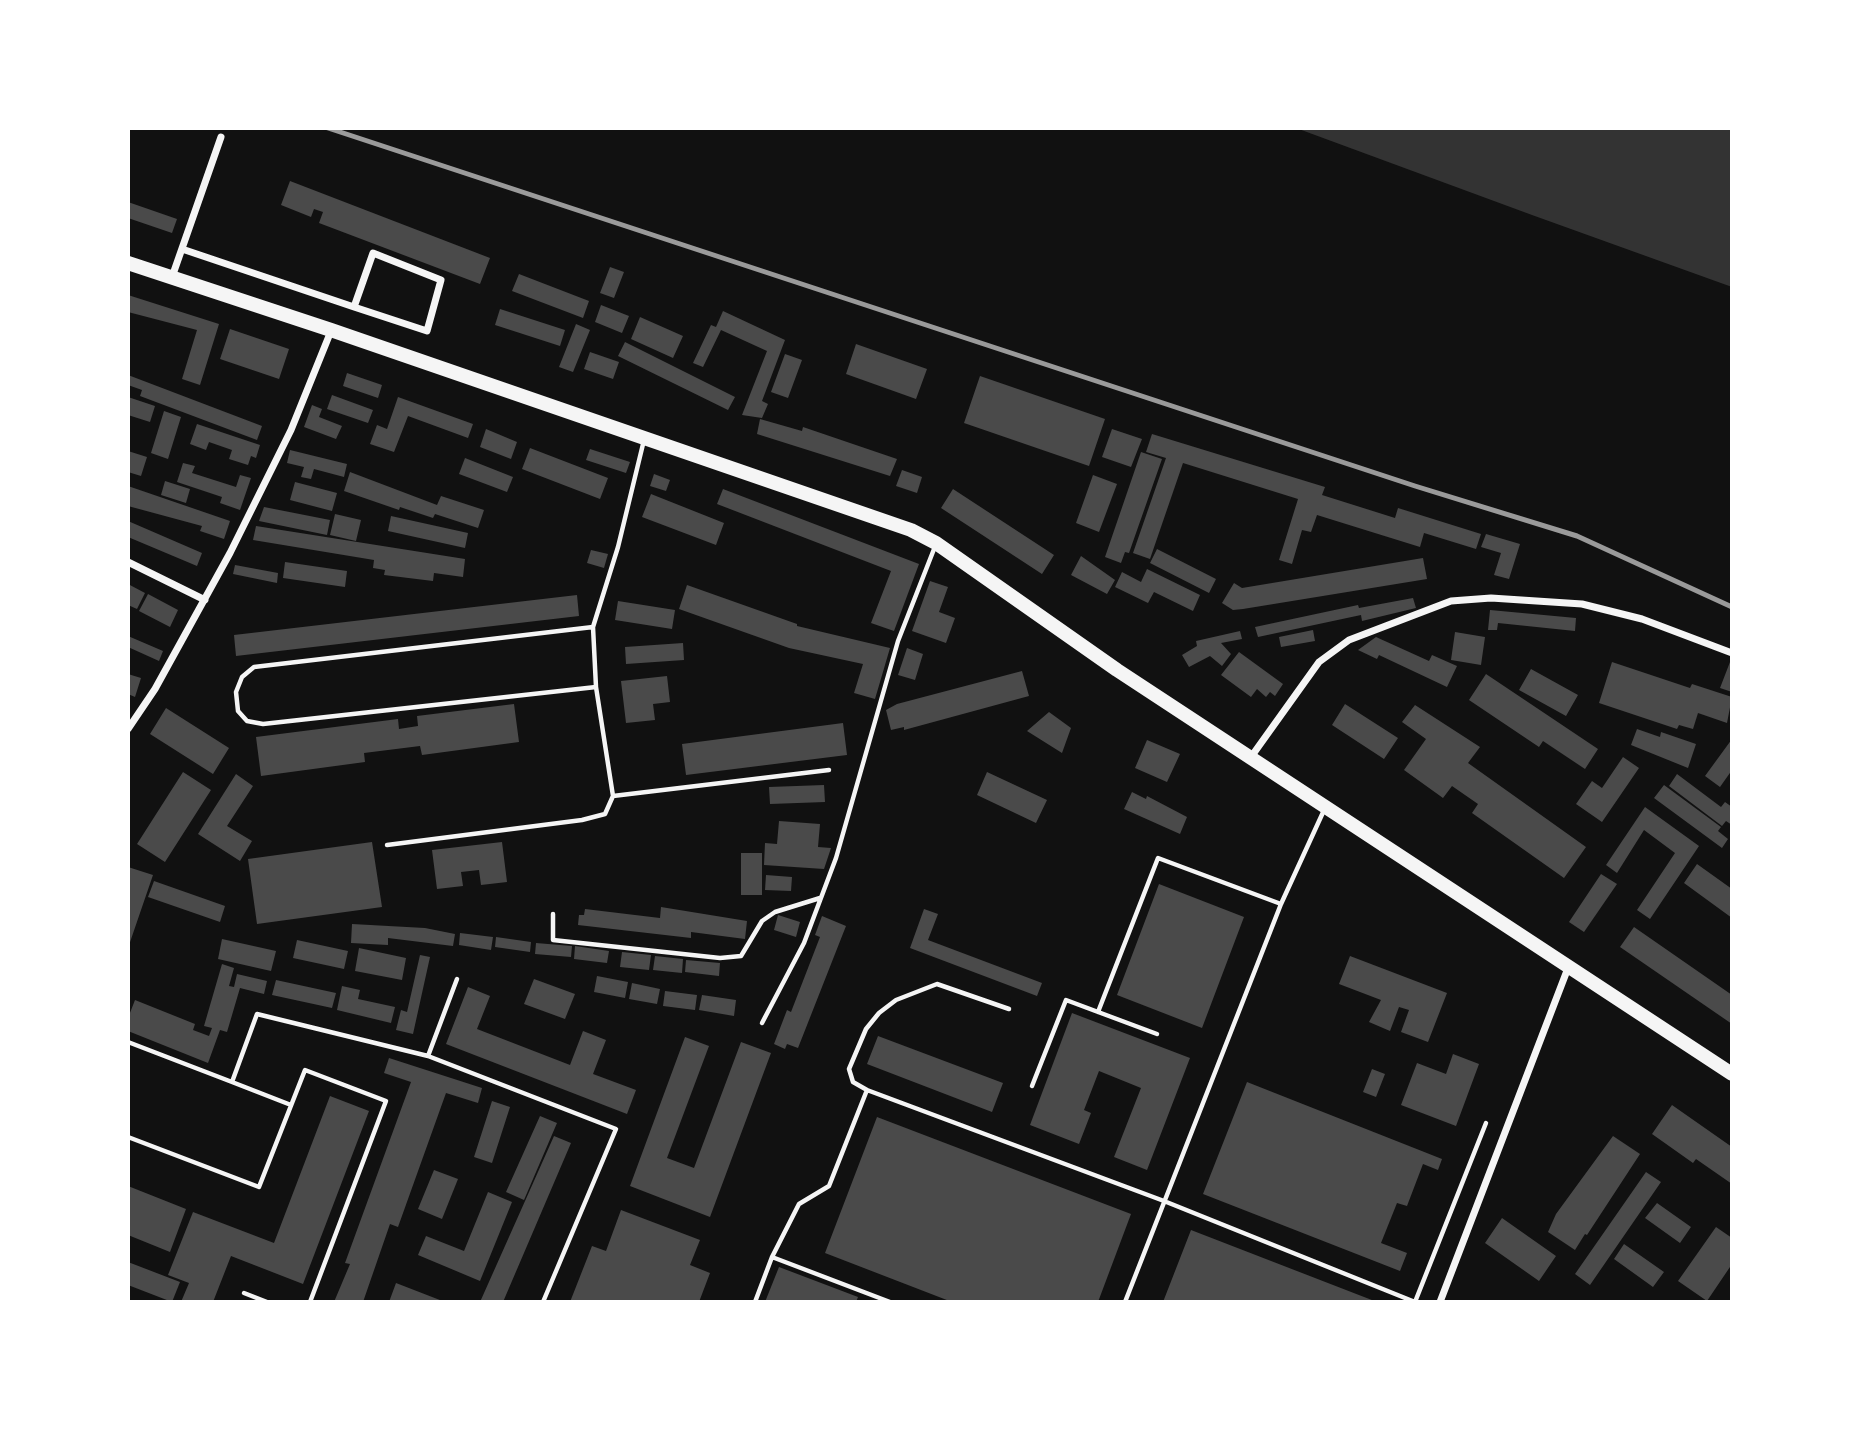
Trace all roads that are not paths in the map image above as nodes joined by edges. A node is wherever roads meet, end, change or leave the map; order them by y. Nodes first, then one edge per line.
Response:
1 (221, 137) dead end
2 (182, 249) junction
3 (128, 263) edge
4 (172, 278) junction
5 (354, 307) junction
6 (331, 330) junction
7 (645, 438) junction
8 (936, 543) junction
9 (128, 562) edge
10 (205, 600) junction
11 (593, 626) junction
12 (1732, 653) edge
13 (596, 687) junction
14 (128, 729) edge
15 (1250, 758) junction
16 (829, 770) dead end
17 (613, 796) junction
18 (1325, 807) junction
19 (387, 845) dead end
20 (821, 897) junction
21 (1281, 904) junction
22 (553, 914) dead end
23 (1569, 968) junction
24 (457, 979) dead end
25 (1009, 1009) dead end
26 (1098, 1012) junction
27 (762, 1023) dead end
28 (1157, 1034) dead end
29 (128, 1042) edge
30 (428, 1056) junction
31 (1732, 1074) edge
32 (232, 1082) junction
33 (1032, 1086) dead end
34 (867, 1090) junction
35 (291, 1105) junction
36 (1486, 1123) dead end
37 (128, 1137) edge
38 (1164, 1201) junction
39 (772, 1257) junction
40 (244, 1293) dead end
41 (267, 1302) edge
42 (310, 1302) edge
43 (543, 1302) edge
44 (755, 1302) edge
45 (890, 1302) edge
46 (1125, 1302) edge
47 (1415, 1302) edge
48 (1440, 1302) edge

1 - 2 street
2 - 4 street
2 - 5 street
3 - 4 main road
4 - 6 main road
5 - 5 street
6 - 7 main road
6 - 10 street
7 - 8 main road
7 - 11 lane
8 - 15 main road
8 - 20 lane
9 - 10 street
10 - 14 street
11 - 13 lane
11 - 13 lane
12 - 15 street
13 - 17 lane
15 - 18 main road
16 - 17 lane
17 - 19 lane
18 - 21 lane
18 - 23 main road
20 - 22 lane
20 - 27 lane
21 - 26 lane
21 - 38 lane
23 - 31 main road
23 - 48 street
24 - 30 lane
25 - 34 lane
26 - 28 lane
26 - 33 lane
29 - 32 lane
30 - 32 lane
30 - 43 lane
32 - 35 lane
34 - 38 lane
34 - 39 lane
35 - 37 lane
35 - 42 lane
36 - 47 lane
38 - 46 lane
38 - 47 lane
39 - 44 lane
39 - 45 lane
40 - 41 lane

